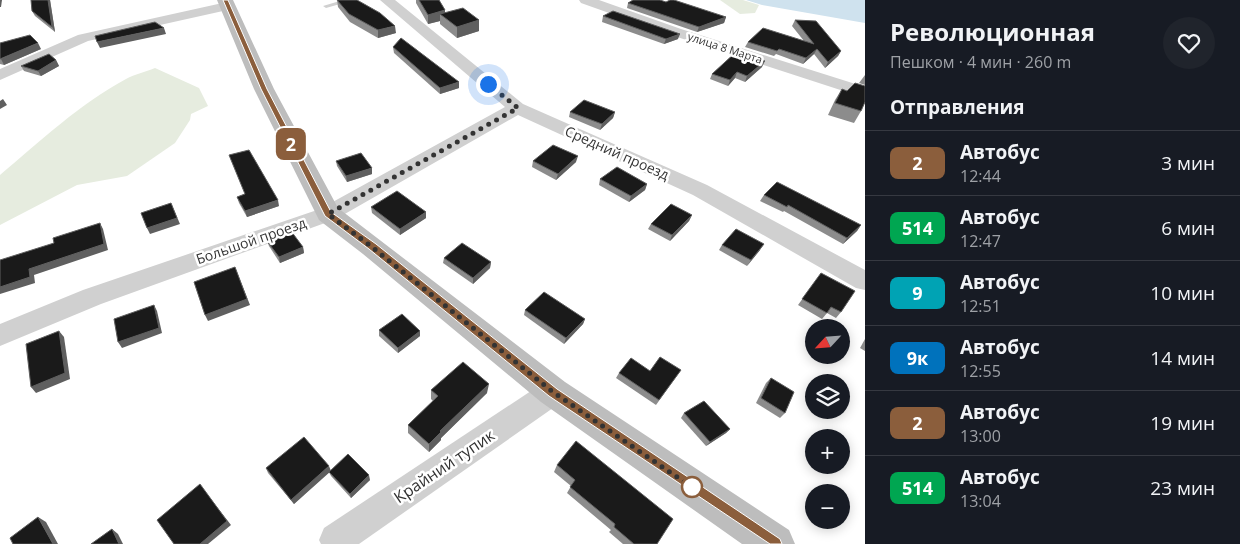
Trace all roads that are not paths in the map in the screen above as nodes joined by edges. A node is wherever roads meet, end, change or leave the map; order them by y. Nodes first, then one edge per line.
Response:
1 (352, 0) edge
2 (386, 0) edge
3 (586, 0) edge
4 (226, 3) edge
5 (326, 6) dead end
6 (0, 75) edge
7 (865, 93) edge
8 (518, 108) junction
9 (328, 214) junction
10 (865, 281) edge
11 (0, 335) edge
12 (553, 392) junction
13 (336, 540) dead end
14 (775, 544) edge

1 - 5 lane
2 - 8 street, Средний проезд
3 - 7 street, улица 8 Марта
4 - 6 street
4 - 9 main road
8 - 9 street, Большой проезд
8 - 10 street, Средний проезд
9 - 11 street, Большой проезд
9 - 12 main road
12 - 13 street, Крайний тупик
12 - 14 main road

